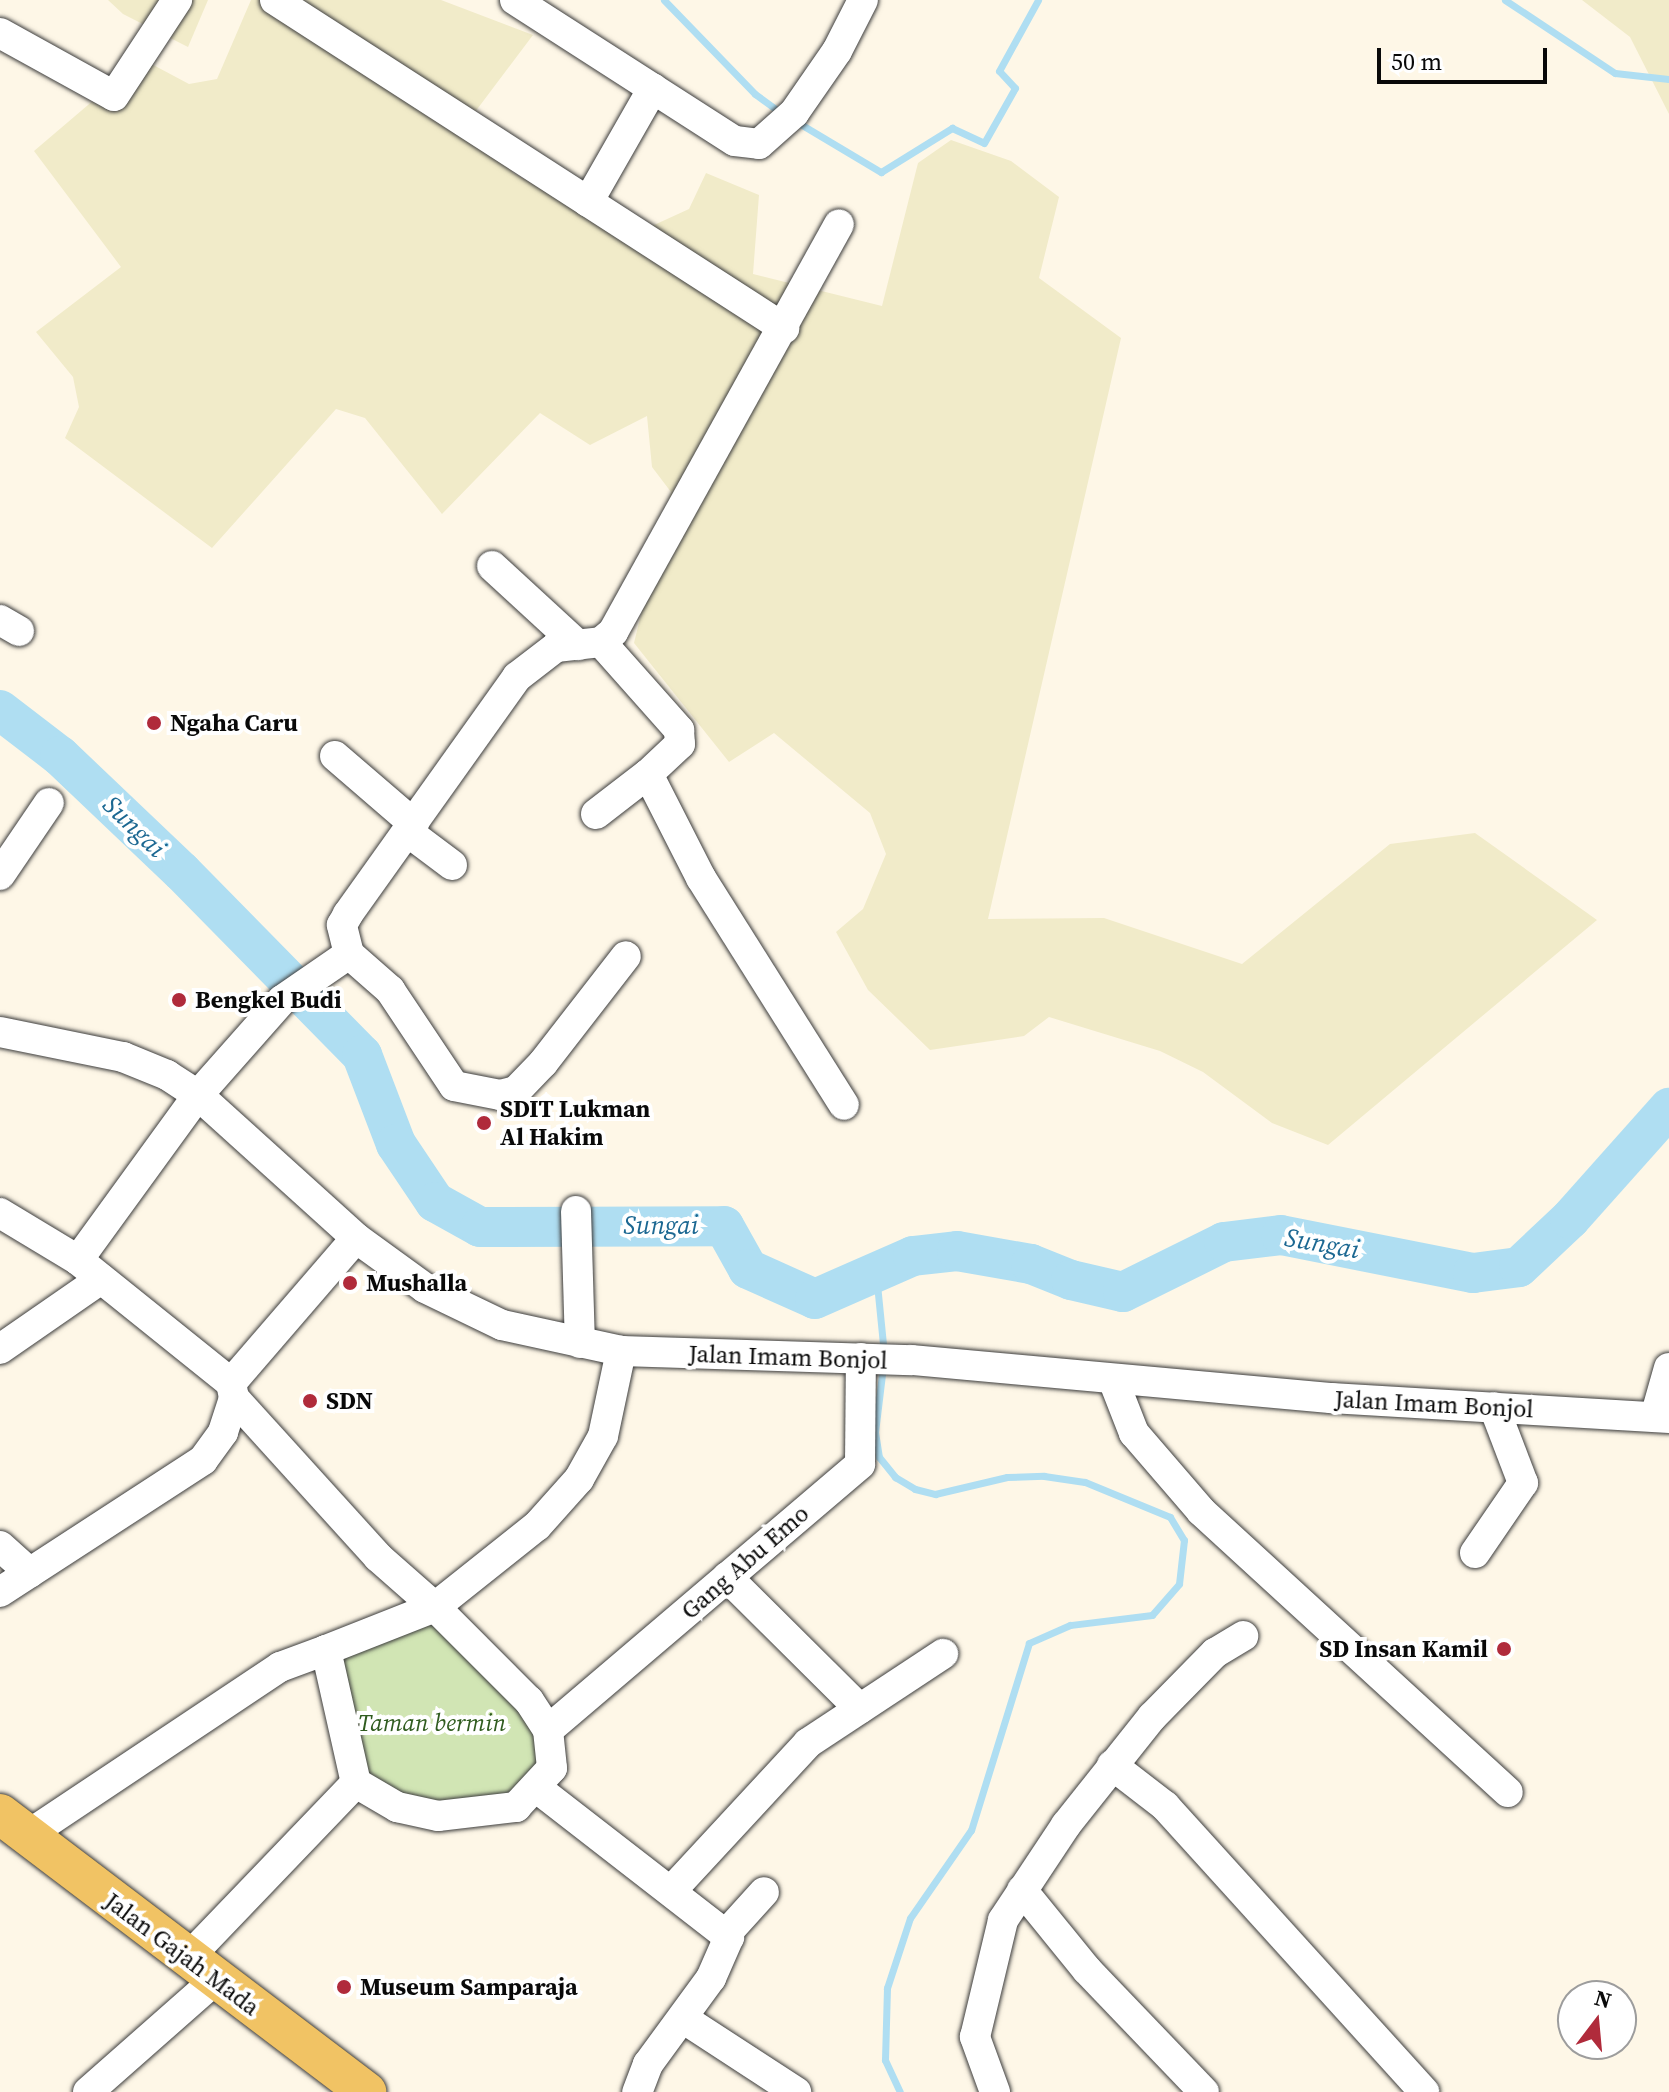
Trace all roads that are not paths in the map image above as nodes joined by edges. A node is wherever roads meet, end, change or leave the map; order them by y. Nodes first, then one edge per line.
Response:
1 (177, 0) edge
2 (275, 0) edge
3 (515, 0) edge
4 (863, 0) edge
5 (0, 33) edge
6 (653, 88) junction
7 (588, 202) junction
8 (839, 224) dead end
9 (784, 328) junction
10 (492, 566) dead end
11 (589, 644) junction
12 (335, 756) dead end
13 (648, 774) junction
14 (49, 803) dead end
15 (596, 814) dead end
16 (411, 828) junction
17 (452, 865) dead end
18 (0, 875) edge
19 (349, 954) junction
20 (626, 956) dead end
21 (0, 1032) edge
22 (198, 1095) junction
23 (844, 1105) dead end
24 (576, 1211) dead end
25 (0, 1213) edge
26 (356, 1238) junction
27 (78, 1260) junction
28 (101, 1279) junction
29 (8, 1335) edge
30 (580, 1343) junction
31 (621, 1351) junction
32 (879, 1359) junction
33 (1669, 1368) edge
34 (1114, 1382) junction
35 (232, 1390) junction
36 (1494, 1407) junction
37 (1662, 1417) edge
38 (0, 1546) edge
39 (1475, 1553) dead end
40 (30, 1573) junction
41 (727, 1577) junction
42 (0, 1592) edge
43 (435, 1607) junction
44 (1243, 1636) dead end
45 (326, 1650) junction
46 (943, 1654) dead end
47 (860, 1709) junction
48 (548, 1730) junction
49 (1112, 1765) junction
50 (356, 1783) junction
51 (538, 1789) junction
52 (1508, 1792) dead end
53 (14, 1824) edge
54 (672, 1890) junction
55 (1022, 1890) junction
56 (764, 1892) dead end
57 (727, 1933) junction
58 (201, 1970) junction
59 (684, 2019) junction
60 (122, 2080) edge
61 (88, 2092) edge
62 (366, 2092) edge
63 (637, 2092) edge
64 (796, 2092) edge
65 (995, 2092) edge
66 (1204, 2092) edge
67 (1424, 2092) edge

1 - 5 street
2 - 7 street
3 - 6 street
4 - 6 street
6 - 7 street
7 - 9 street
8 - 9 street
9 - 11 street
10 - 11 street
11 - 13 street
11 - 16 street
12 - 16 street
13 - 15 street
13 - 23 street
14 - 18 street
16 - 17 street
16 - 19 street
19 - 20 street
19 - 22 street
21 - 22 street, Jalan Imam Bonjol
22 - 26 street, Jalan Imam Bonjol
22 - 27 street
24 - 30 street
25 - 27 street
26 - 30 street, Jalan Imam Bonjol
26 - 35 street
27 - 28 street
28 - 29 street
28 - 35 street
30 - 31 street, Jalan Imam Bonjol
31 - 32 street, Jalan Imam Bonjol
31 - 43 street
32 - 34 street, Jalan Imam Bonjol
32 - 41 street, Gang Abu Emo
33 - 37 street
34 - 36 street, Jalan Imam Bonjol
34 - 52 street
35 - 40 street
35 - 43 street
36 - 37 street, Jalan Imam Bonjol
36 - 39 street
38 - 40 street
40 - 42 street
41 - 47 street
41 - 48 street, Gang Abu Emo
43 - 45 street
43 - 48 street
44 - 49 street
45 - 50 street
45 - 53 street
46 - 47 street
47 - 54 street
48 - 51 street
49 - 55 street
49 - 67 street
50 - 51 street
50 - 58 street
51 - 54 street
53 - 58 main road, Jalan Gajah Mada
54 - 57 street
55 - 65 street
55 - 66 street
56 - 57 street
57 - 59 street
58 - 60 street
58 - 62 main road, Jalan Gajah Mada
59 - 63 street
59 - 64 street
60 - 61 street

